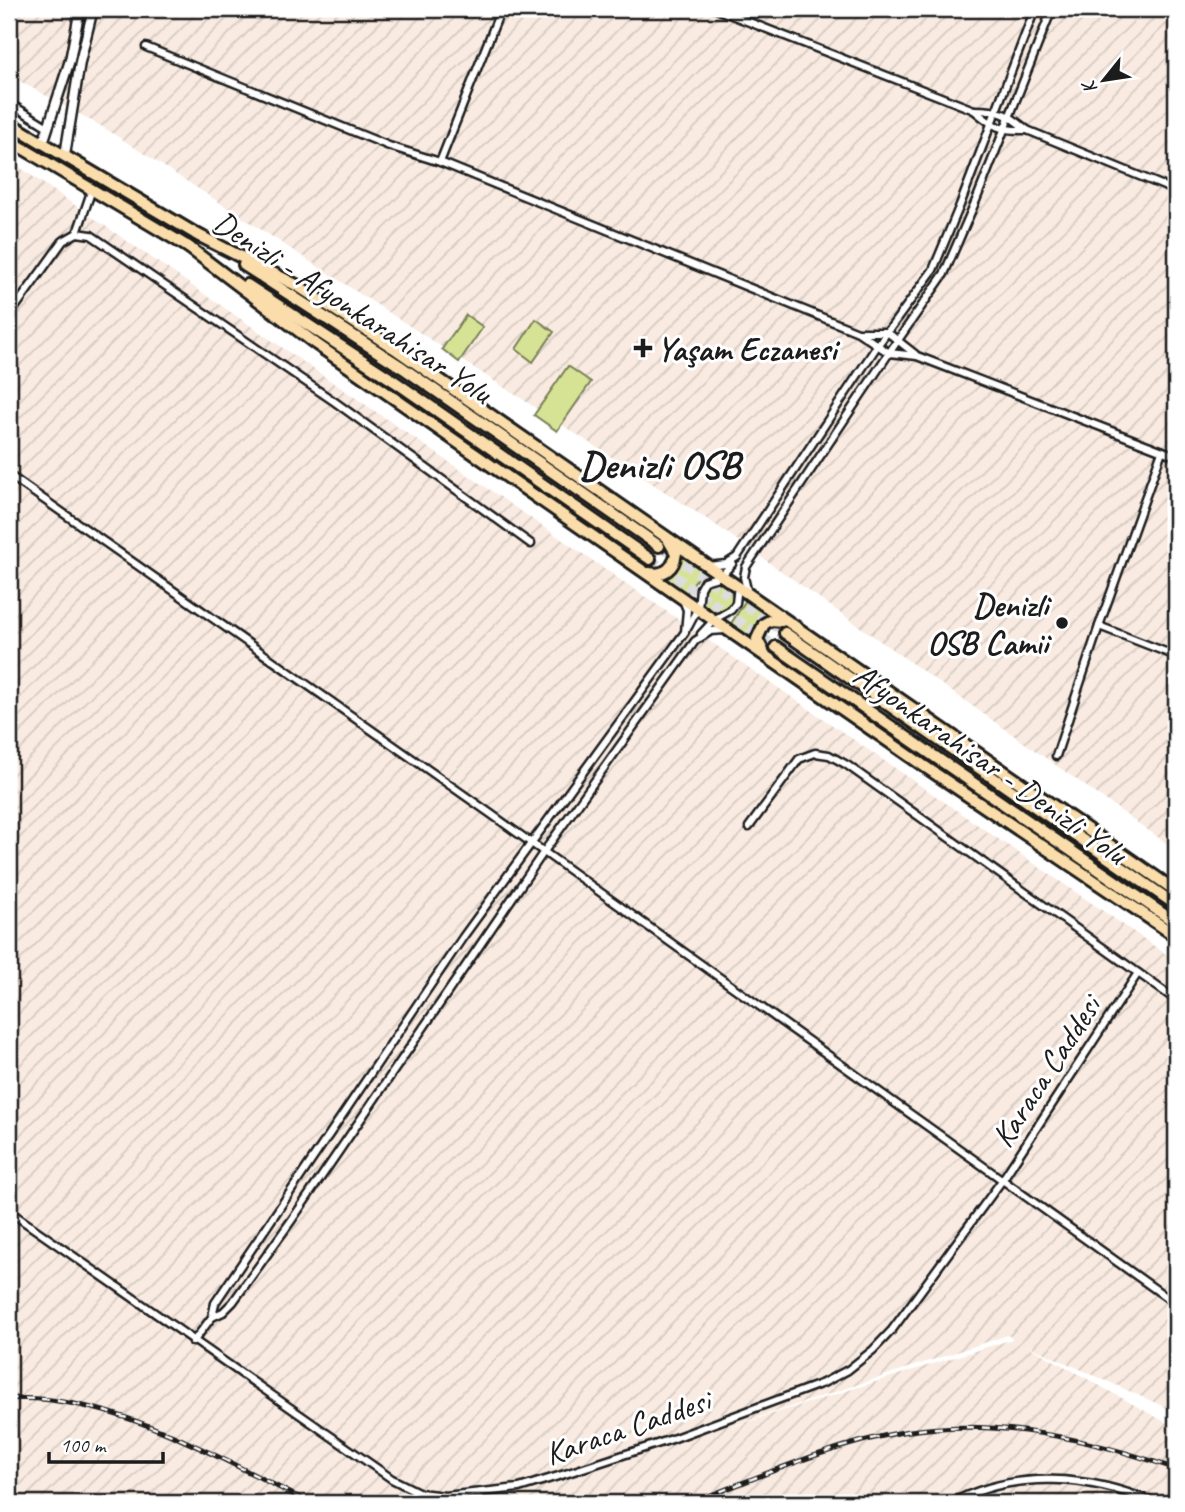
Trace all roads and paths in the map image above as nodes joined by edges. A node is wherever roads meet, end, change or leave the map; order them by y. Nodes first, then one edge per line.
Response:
1 (80, 9) edge
2 (93, 9) edge
3 (501, 9) edge
4 (716, 9) edge
5 (1035, 9) edge
6 (1052, 9) edge
7 (146, 47) dead end
8 (9, 103) edge
9 (974, 110) junction
10 (996, 110) junction
11 (1011, 116) junction
12 (9, 123) edge
13 (990, 124) junction
14 (48, 127) junction
15 (1027, 130) junction
16 (1005, 131) junction
17 (9, 140) edge
18 (43, 143) junction
19 (65, 155) junction
20 (440, 162) junction
21 (92, 189) junction
22 (1176, 191) edge
23 (77, 233) junction
24 (187, 246) junction
25 (9, 316) edge
26 (858, 332) junction
27 (887, 332) junction
28 (899, 339) junction
29 (877, 346) junction
30 (889, 353) junction
31 (917, 356) junction
32 (1162, 451) junction
33 (1176, 456) edge
34 (9, 475) edge
35 (663, 542) junction
36 (531, 544) dead end
37 (737, 557) junction
38 (650, 559) tunnel mouth
39 (707, 566) junction
40 (746, 567) junction
41 (647, 572) junction
42 (721, 576) junction
43 (737, 587) junction
44 (681, 596) junction
45 (749, 596) junction
46 (698, 608) junction
47 (715, 619) junction
48 (1099, 626) junction
49 (785, 627) junction
50 (732, 631) junction
51 (685, 632) junction
52 (695, 641) junction
53 (776, 647) tunnel mouth
54 (764, 654) junction
55 (1176, 656) edge
56 (1056, 756) dead end
57 (749, 827) dead end
58 (530, 843) junction
59 (543, 853) junction
60 (1176, 891) edge
61 (1176, 905) edge
62 (1176, 923) edge
63 (1176, 936) edge
64 (1138, 973) junction
65 (1176, 1000) edge
66 (1003, 1179) junction
67 (9, 1211) edge
68 (1176, 1304) edge
69 (212, 1317) junction
70 (193, 1342) junction
71 (951, 1503) edge
72 (1155, 1503) edge

1 - 14 street
2 - 19 street
3 - 20 street
4 - 9 street
5 - 10 street
6 - 11 street
7 - 20 street
8 - 14 street
9 - 10 street
9 - 13 street
10 - 11 street
10 - 13 street
11 - 15 street
11 - 16 street
12 - 18 highway, Denizli - Afyonkarahisar Yolu
13 - 16 street
13 - 27 street
14 - 18 street
15 - 16 street
15 - 22 street
16 - 28 street
17 - 21 highway
18 - 19 highway, Denizli - Afyonkarahisar Yolu
19 - 35 highway, Denizli - Afyonkarahisar Yolu
20 - 26 street
21 - 23 street
21 - 24 highway
23 - 25 street
23 - 36 street
24 - 38 highway
24 - 41 highway
26 - 27 street
26 - 29 street
27 - 28 street
27 - 29 street
28 - 30 street
28 - 31 street
29 - 30 street
29 - 37 street
30 - 31 street
30 - 40 street
31 - 32 street
32 - 33 street
32 - 48 street
34 - 58 street
35 - 39 highway, Denizli - Afyonkarahisar Yolu
35 - 41 highway
37 - 39 street
37 - 42 street
39 - 42 highway, Denizli - Afyonkarahisar Yolu
40 - 43 street
40 - 45 street
41 - 44 highway
42 - 43 highway
42 - 46 street
43 - 45 highway
43 - 47 street
44 - 46 highway
44 - 51 street
45 - 49 highway
46 - 47 highway
46 - 51 street
47 - 50 highway
47 - 52 street
48 - 55 street
48 - 56 street
49 - 54 highway
49 - 60 highway
49 - 61 highway
50 - 52 street
50 - 54 highway
51 - 58 street
52 - 59 street
53 - 62 highway, Afyonkarahisar - Denizli Yolu
54 - 63 highway
57 - 64 street
58 - 59 street
58 - 69 street
59 - 66 street
59 - 69 street
64 - 65 street
64 - 66 street, Karaca Caddesi
66 - 68 street
66 - 70 street, Karaca Caddesi
67 - 70 street, Karaca Caddesi
69 - 70 street
71 - 72 street

